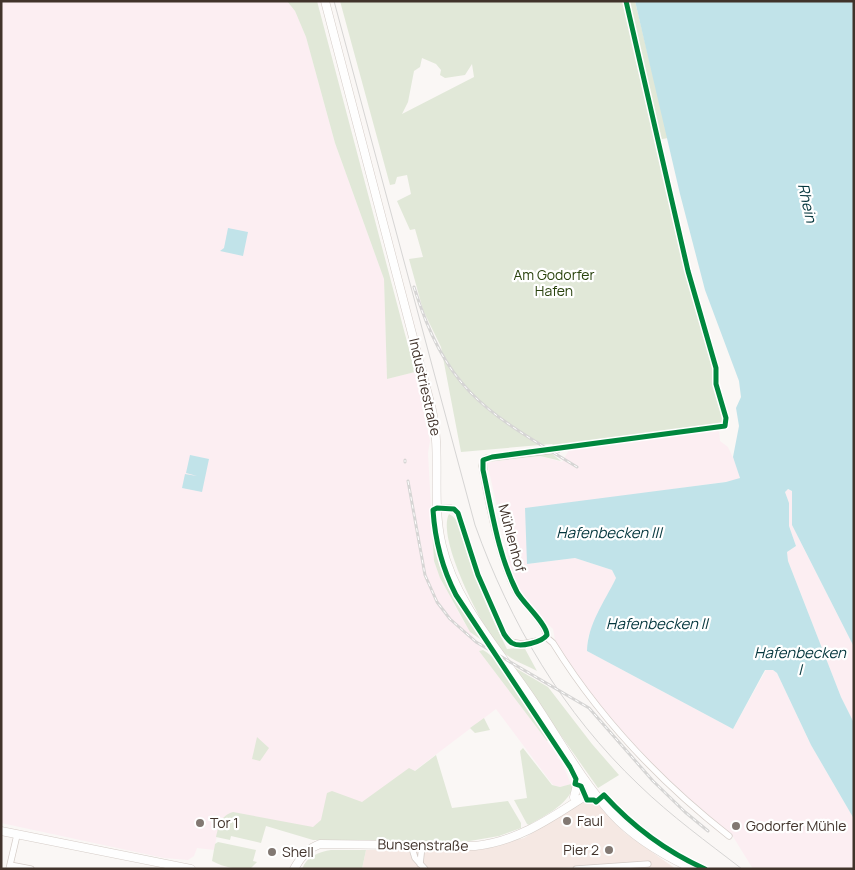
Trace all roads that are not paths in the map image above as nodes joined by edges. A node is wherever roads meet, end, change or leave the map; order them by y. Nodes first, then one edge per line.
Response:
1 (325, 1) edge
2 (557, 450) dead end
3 (437, 508) junction
4 (546, 637) junction
5 (567, 753) junction
6 (591, 788) junction
7 (574, 797) junction
8 (556, 814) junction
9 (1, 831) edge
10 (17, 835) junction
11 (729, 836) dead end
12 (411, 845) junction
13 (422, 846) junction
14 (648, 864) dead end
15 (9, 867) edge
16 (172, 867) edge
17 (423, 867) edge
18 (31, 869) edge
19 (191, 869) edge
20 (294, 869) edge
21 (576, 869) edge
22 (693, 869) edge

1 - 3 main road, Industriestraße
2 - 4 street, Mühlenhof
3 - 4 street, bridge
3 - 5 main road, Industriestraße
4 - 11 street, Mühlenhof
5 - 6 main road, Industriestraße
5 - 7 main road
6 - 7 main road, Bunsenstraße
6 - 8 main road, Bunsenstraße
6 - 22 main road, Industriestraße
7 - 8 main road, Bunsenstraße
8 - 13 main road, Bunsenstraße
9 - 10 main road
10 - 15 street
10 - 16 main road
12 - 13 main road, Bunsenstraße
12 - 17 street
12 - 20 main road, Bunsenstraße
13 - 17 street
14 - 21 street
15 - 18 street
16 - 19 main road

